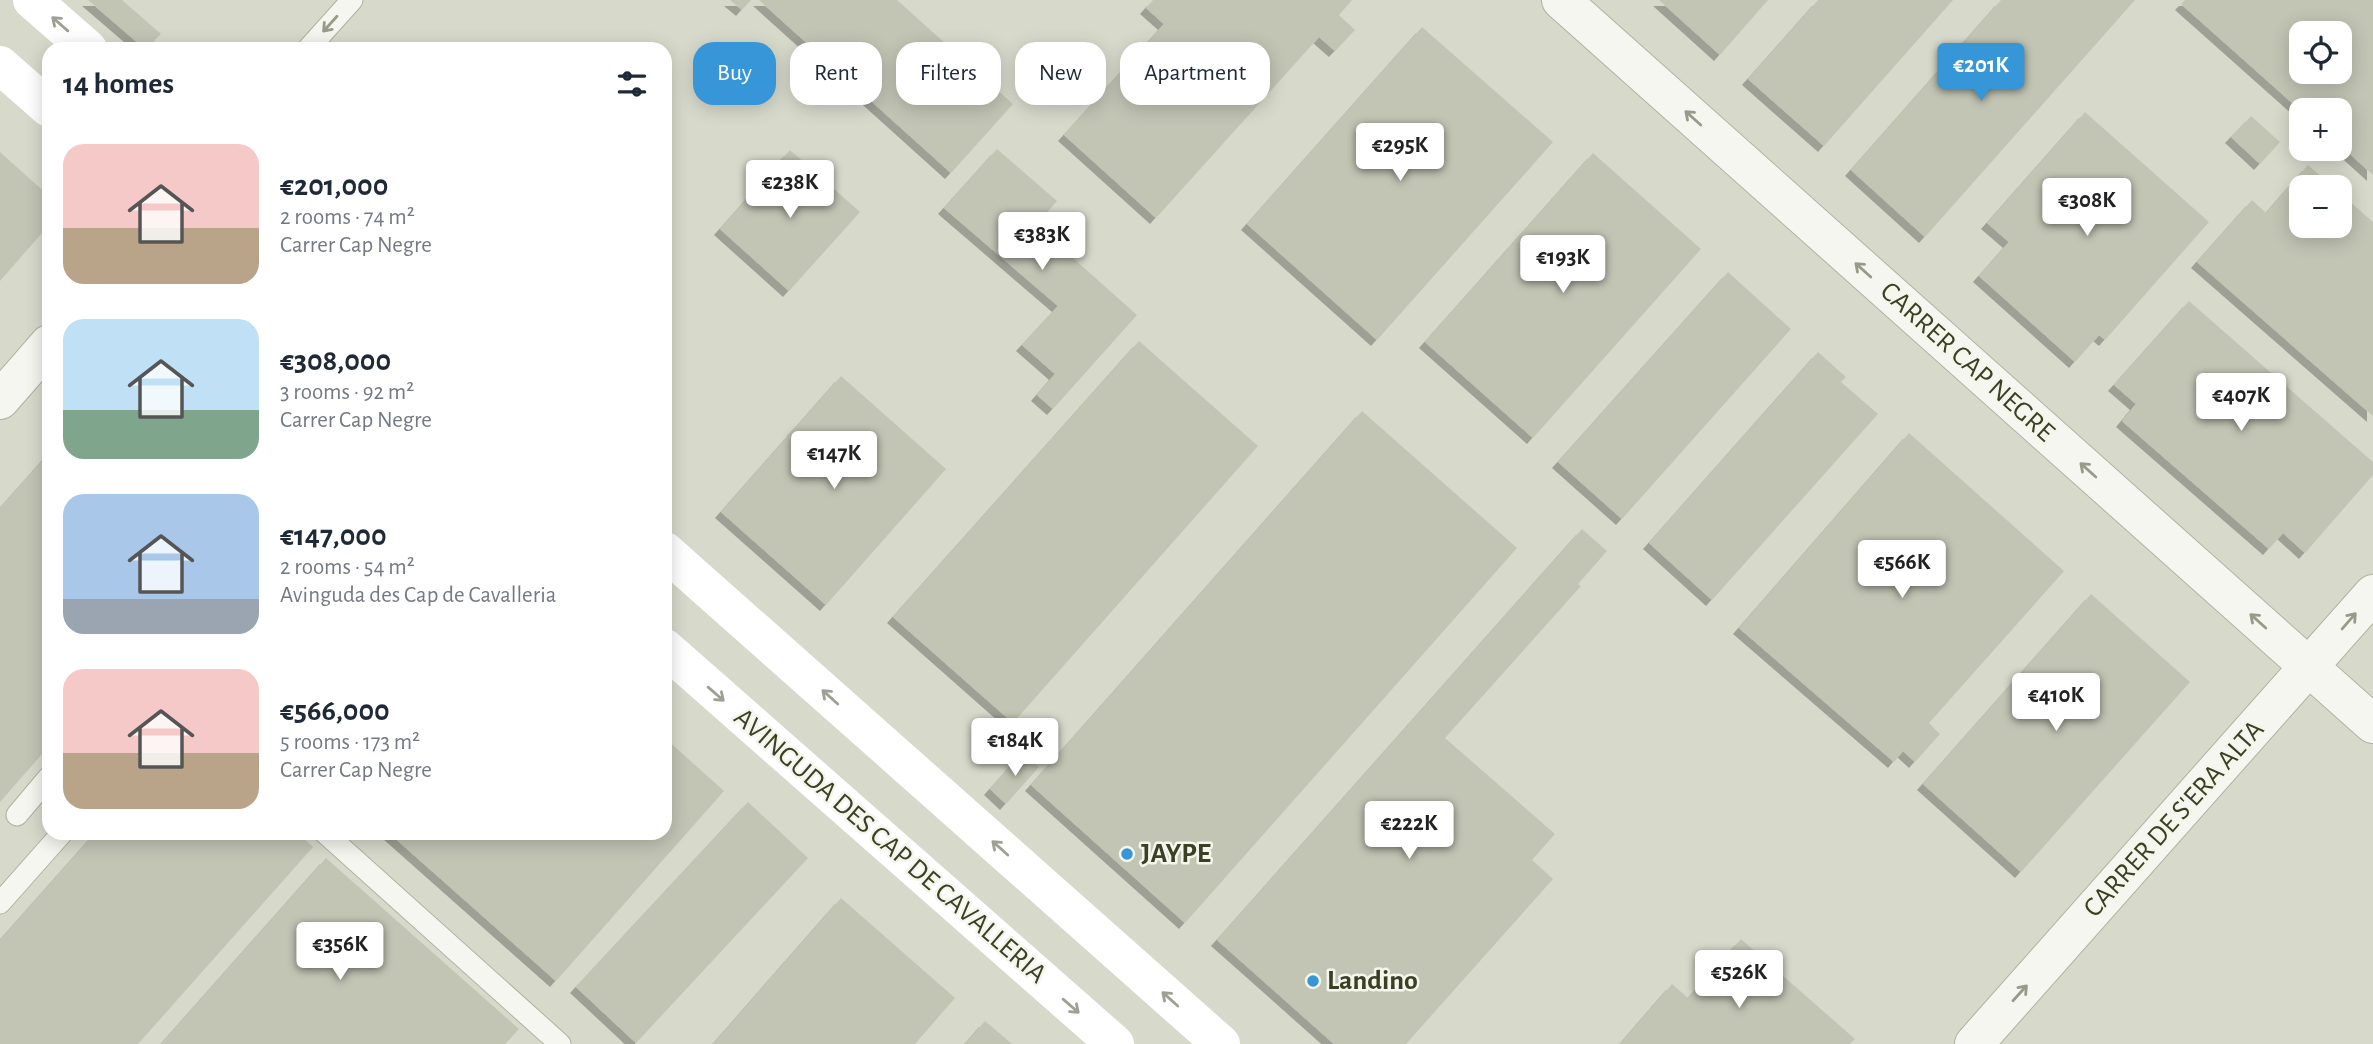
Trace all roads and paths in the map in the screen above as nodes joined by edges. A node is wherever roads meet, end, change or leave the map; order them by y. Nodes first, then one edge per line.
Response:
1 (32, 0) edge
2 (352, 0) edge
3 (1561, 0) edge
4 (80, 42) edge
5 (314, 42) edge
6 (0, 65) edge
7 (42, 102) edge
8 (42, 364) edge
9 (0, 400) edge
10 (672, 557) edge
11 (2373, 594) edge
12 (672, 654) edge
13 (2309, 666) junction
14 (2373, 724) edge
15 (42, 785) edge
16 (17, 815) dead end
17 (56, 840) edge
18 (333, 840) edge
19 (0, 902) edge
20 (559, 1044) edge
21 (1115, 1044) edge
22 (1221, 1044) edge
23 (1975, 1044) edge

4 -> 1 street
2 -> 5 lane
13 -> 3 street, CARRER CAP NEGRE
6 - 7 street
8 - 9 street
22 -> 10 street
13 -> 11 street, CARRER DE S'ERA ALTA
12 -> 21 street, AVINGUDA DES CAP DE CAVALLERIA
13 - 14 street, CARRER CAP NEGRE
23 -> 13 street, CARRER DE S'ERA ALTA
15 - 16 lane
17 - 19 lane
18 - 20 lane

